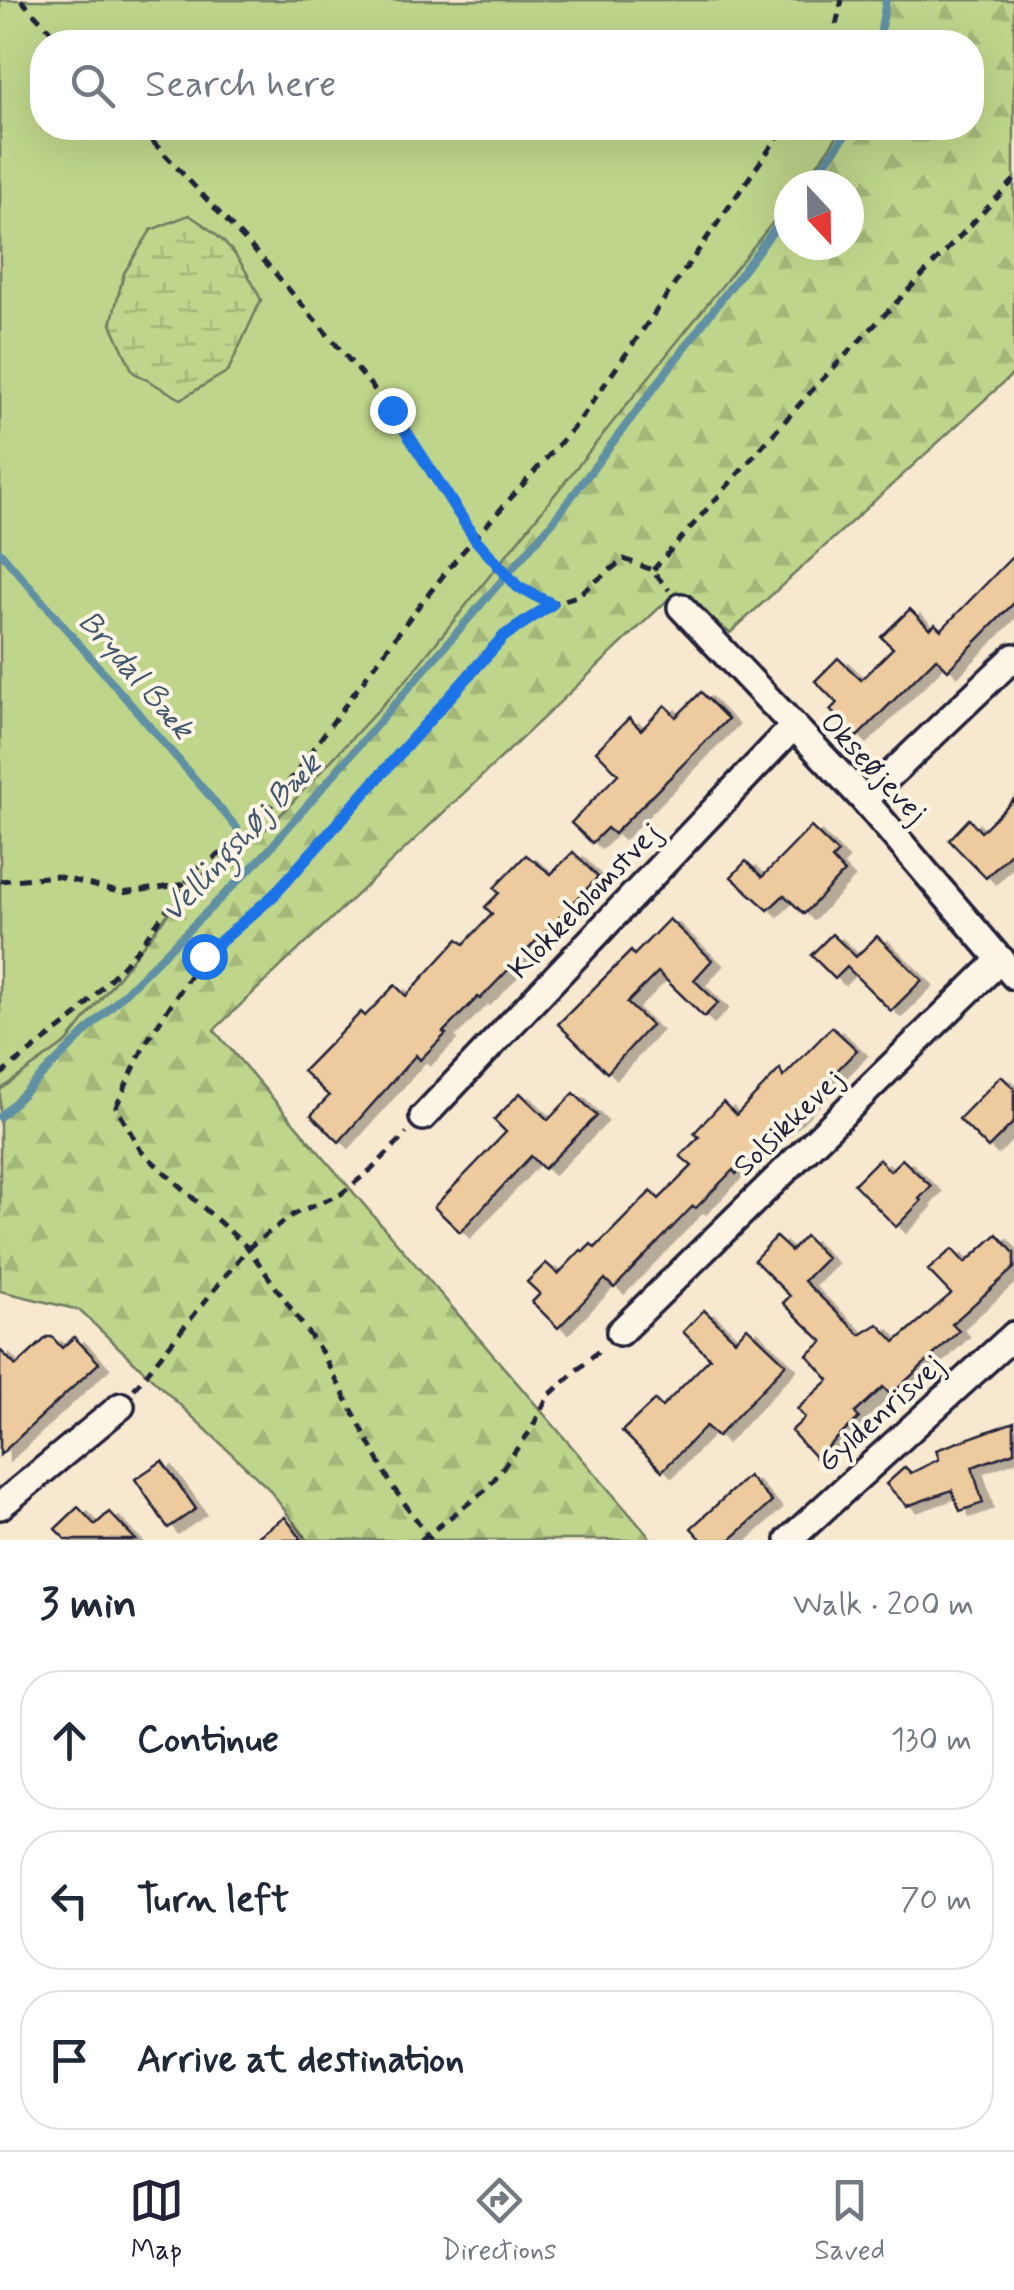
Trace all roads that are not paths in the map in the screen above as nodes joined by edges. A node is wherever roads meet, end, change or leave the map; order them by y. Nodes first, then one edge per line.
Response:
1 (681, 608) dead end
2 (1014, 657) edge
3 (792, 728) junction
4 (864, 800) junction
5 (1007, 967) edge
6 (422, 1117) road end
7 (620, 1332) road end
8 (1014, 1335) edge
9 (120, 1406) road end
10 (0, 1506) edge
11 (790, 1540) edge

1 - 3 street, Okseøjevej
2 - 4 street
3 - 4 street, Okseøjevej
3 - 6 street, Klokkeblomstvej
4 - 5 street, Okseøjevej
5 - 7 street, Solsikkevej
8 - 11 street, Gyldenrisvej
9 - 10 street

